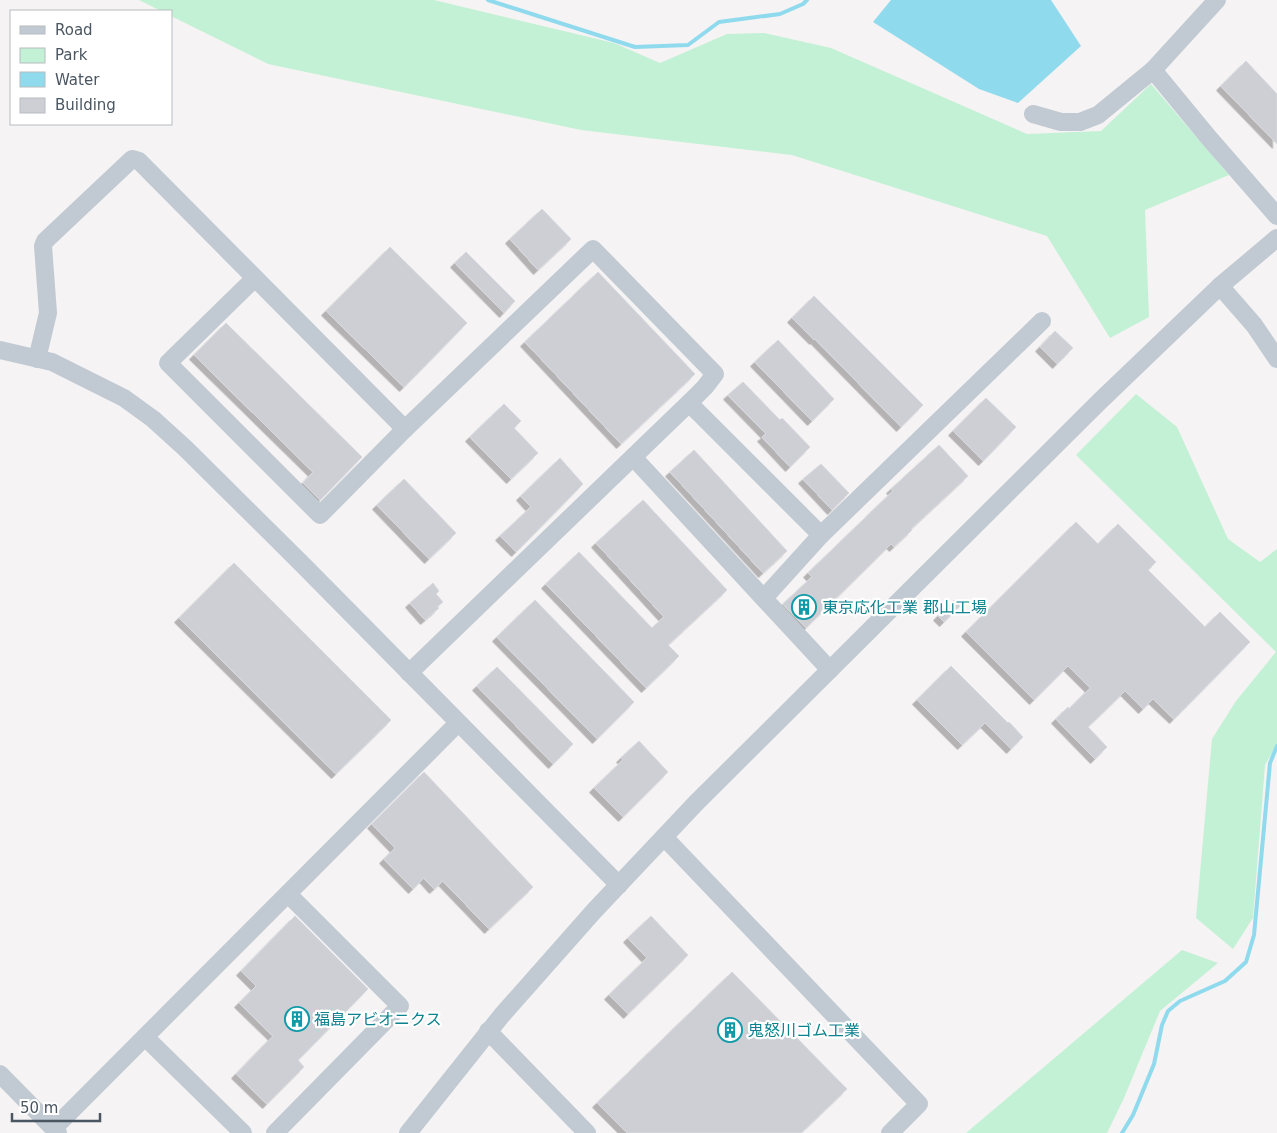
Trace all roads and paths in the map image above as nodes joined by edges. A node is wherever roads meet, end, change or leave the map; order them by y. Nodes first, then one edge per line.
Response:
1 (1217, 0) edge
2 (1153, 70) junction
3 (1033, 114) dead end
4 (1277, 216) edge
5 (1277, 238) edge
6 (255, 278) junction
7 (1220, 286) junction
8 (1042, 321) dead end
9 (0, 350) edge
10 (37, 358) junction
11 (1277, 359) edge
12 (689, 403) junction
13 (405, 430) junction
14 (633, 458) junction
15 (821, 535) junction
16 (764, 598) junction
17 (830, 670) junction
18 (409, 673) junction
19 (458, 723) junction
20 (664, 837) junction
21 (618, 885) junction
22 (288, 894) junction
23 (488, 1031) junction
24 (145, 1037) junction
25 (0, 1074) edge
26 (56, 1131) edge
27 (243, 1133) edge
28 (275, 1133) edge
29 (408, 1133) edge
30 (587, 1133) edge
31 (890, 1133) edge

1 - 2 street
2 - 3 street
2 - 4 street
5 - 7 street
6 - 10 street
6 - 13 street
6 - 13 street
7 - 11 street
7 - 17 street
8 - 15 street
9 - 10 street
10 - 18 street
12 - 13 street
12 - 14 street
12 - 15 street
14 - 16 street
14 - 18 street
15 - 16 street
16 - 17 street
17 - 20 street
18 - 19 street
19 - 21 street
19 - 22 street
20 - 21 street
20 - 31 street
21 - 23 street
22 - 24 street
22 - 28 street
23 - 29 street
23 - 30 street
24 - 26 street
24 - 27 street
25 - 26 street

